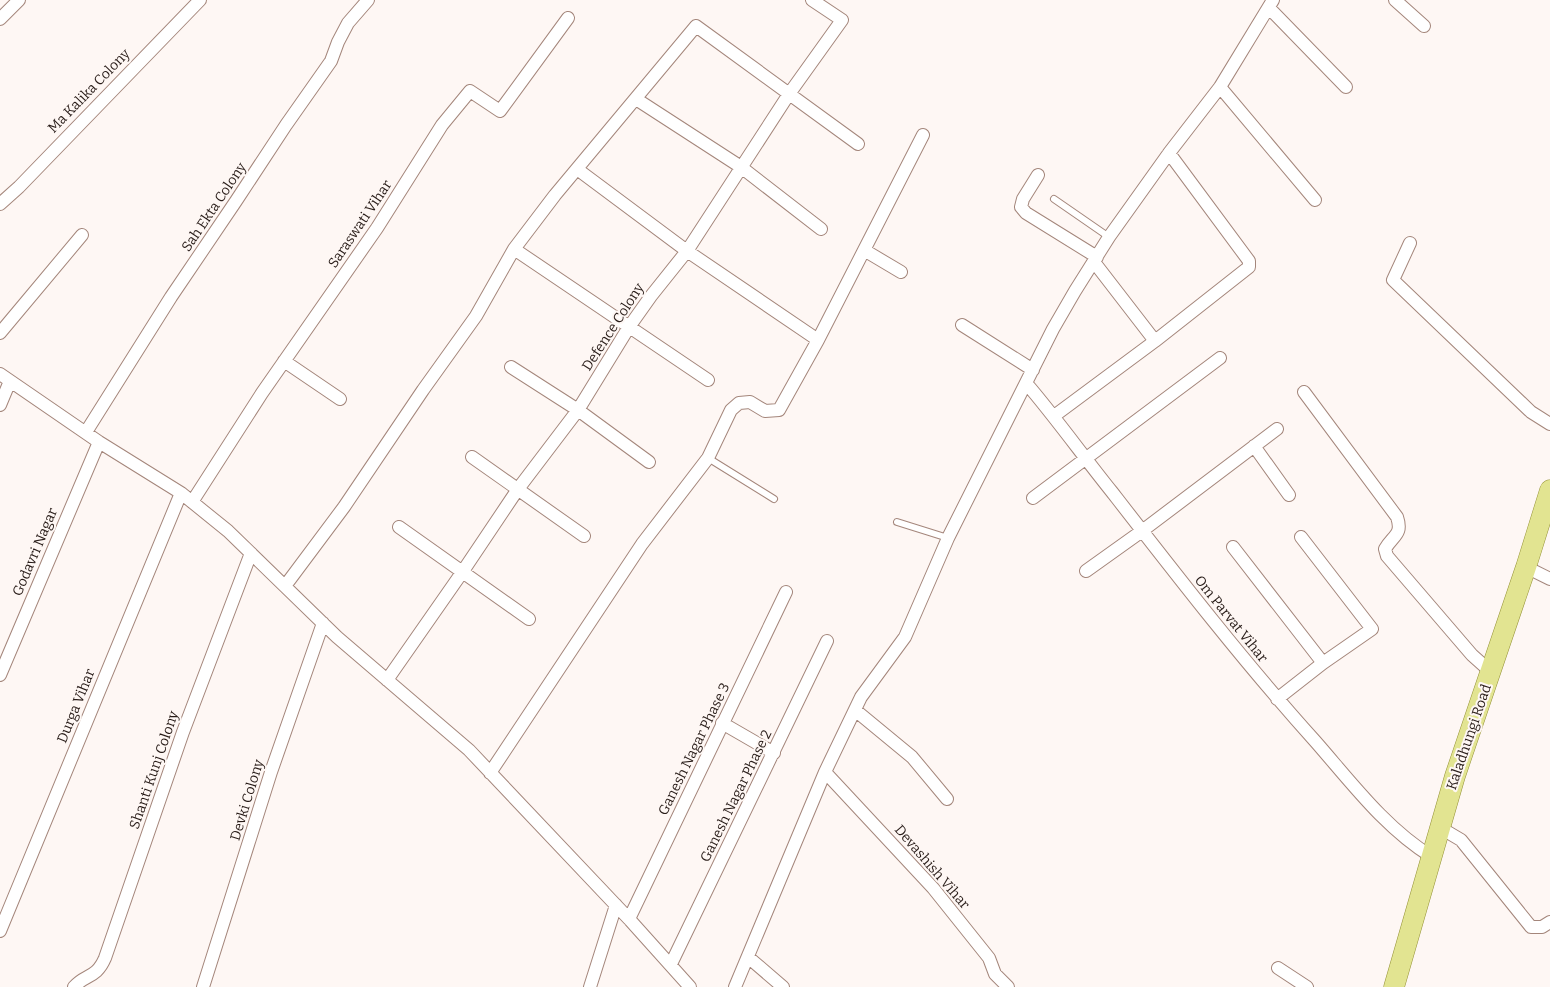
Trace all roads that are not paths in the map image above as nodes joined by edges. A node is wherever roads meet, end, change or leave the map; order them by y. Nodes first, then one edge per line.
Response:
1 (19, 0) edge
2 (200, 0) edge
3 (368, 0) edge
4 (812, 0) edge
5 (1395, 0) edge
6 (1271, 4) edge
7 (568, 18) dead end
8 (0, 19) edge
9 (1424, 26) dead end
10 (1346, 87) dead end
11 (1220, 88) junction
12 (789, 94) junction
13 (636, 99) junction
14 (923, 135) dead end
15 (858, 144) dead end
16 (1169, 153) junction
17 (741, 167) junction
18 (577, 169) junction
19 (1038, 175) dead end
20 (1054, 199) dead end
21 (1315, 200) dead end
22 (0, 204) edge
23 (821, 229) dead end
24 (82, 235) dead end
25 (1109, 237) junction
26 (1410, 243) dead end
27 (514, 249) junction
28 (864, 250) junction
29 (687, 251) junction
30 (1095, 259) junction
31 (902, 272) dead end
32 (962, 325) dead end
33 (629, 328) junction
34 (0, 333) edge
35 (818, 340) junction
36 (1155, 341) junction
37 (1220, 358) dead end
38 (284, 361) junction
39 (511, 367) dead end
40 (1033, 370) junction
41 (5, 378) edge
42 (708, 380) dead end
43 (1026, 383) junction
44 (1304, 392) dead end
45 (340, 399) dead end
46 (0, 405) edge
47 (578, 410) junction
48 (1054, 416) junction
49 (1550, 424) edge
50 (1277, 430) dead end
51 (86, 432) junction
52 (99, 442) junction
53 (1254, 446) junction
54 (472, 457) dead end
55 (708, 458) junction
56 (1085, 459) junction
57 (649, 462) dead end
58 (518, 489) junction
59 (1550, 490) edge
60 (181, 493) junction
61 (1289, 495) dead end
62 (1033, 498) dead end
63 (774, 500) dead end
64 (192, 502) junction
65 (897, 522) dead end
66 (399, 528) dead end
67 (1142, 531) junction
68 (584, 536) dead end
69 (1301, 537) dead end
70 (948, 538) junction
71 (1232, 547) dead end
72 (251, 553) junction
73 (1526, 567) junction
74 (463, 571) junction
75 (1086, 571) dead end
76 (1550, 580) edge
77 (285, 586) junction
78 (786, 592) dead end
79 (529, 619) dead end
80 (323, 623) junction
81 (827, 641) dead end
82 (1323, 663) junction
83 (1491, 672) junction
84 (0, 675) edge
85 (387, 680) junction
86 (1277, 699) junction
87 (855, 710) junction
88 (722, 723) junction
89 (774, 753) junction
90 (825, 772) junction
91 (490, 773) junction
92 (947, 799) dead end
93 (1439, 827) junction
94 (1432, 857) junction
95 (616, 906) junction
96 (629, 918) junction
97 (1550, 922) edge
98 (0, 931) edge
99 (748, 957) junction
100 (671, 964) junction
101 (1278, 968) dead end
102 (74, 987) edge
103 (204, 987) edge
104 (590, 987) edge
105 (690, 987) edge
106 (735, 987) edge
107 (783, 987) edge
108 (1008, 987) edge
109 (1307, 987) edge
110 (1394, 987) edge

1 - 8 street
2 - 22 street, Ma Kalika Colony
3 - 51 street, Sah Ekta Colony
4 - 12 street, Defence Colony
5 - 9 street
6 - 10 street
6 - 11 street
7 - 38 street, Saraswati Vihar
11 - 16 street
11 - 21 street
12 - 13 street
12 - 15 street
12 - 17 street, Defence Colony
13 - 17 street
13 - 18 street
14 - 28 street
16 - 25 street
16 - 36 street
17 - 23 street
17 - 29 street, Defence Colony
18 - 27 street
18 - 29 street
19 - 30 street
20 - 25 lane
24 - 34 street
25 - 30 street
26 - 49 street
27 - 33 street
27 - 77 street
28 - 31 street
28 - 35 street
29 - 33 street, Defence Colony
29 - 35 street
30 - 36 street
30 - 40 street
32 - 40 street
33 - 42 street
33 - 47 street, Defence Colony
35 - 55 street
36 - 48 street
37 - 56 street
38 - 45 street
38 - 64 street, Saraswati Vihar
39 - 47 street
40 - 43 street
41 - 46 street
41 - 51 street
43 - 48 street, Om Parvat Vihar
43 - 70 street
44 - 83 street
47 - 57 street
47 - 58 street, Defence Colony
48 - 56 street, Om Parvat Vihar
50 - 53 street
51 - 52 street
52 - 60 street
52 - 84 street, Godavri Nagar
53 - 61 street
53 - 67 street
54 - 58 street
55 - 63 lane
55 - 91 street
56 - 62 street
56 - 67 street, Om Parvat Vihar
58 - 68 street
58 - 74 street, Defence Colony
59 - 73 main road, Kaladhungi Road
60 - 64 street
60 - 98 street, Durga Vihar
64 - 72 street
65 - 70 lane
66 - 74 street
67 - 75 street
67 - 86 street, Om Parvat Vihar
69 - 82 street
70 - 87 street
71 - 82 street
72 - 77 street
72 - 102 street, Shanti Kunj Colony
73 - 76 street
73 - 83 main road, Kaladhungi Road
74 - 79 street
74 - 85 street, Defence Colony
77 - 80 street
78 - 88 street, Ganesh Nagar Phase 3
80 - 85 street
80 - 103 street, Devki Colony
81 - 89 street, Ganesh Nagar Phase 2
82 - 86 street
83 - 93 main road, Kaladhungi Road
85 - 91 street
86 - 94 street, Om Parvat Vihar
87 - 90 street
87 - 92 street
88 - 89 street
88 - 96 street, Ganesh Nagar Phase 3
89 - 100 street, Ganesh Nagar Phase 2
90 - 99 street
90 - 108 street, Devashish Vihar
91 - 95 street
93 - 94 main road, Kaladhungi Road
93 - 97 street
94 - 110 main road, Kaladhungi Road
95 - 96 street
95 - 104 street
96 - 100 street
99 - 106 street
99 - 107 street
100 - 105 street
101 - 109 street

